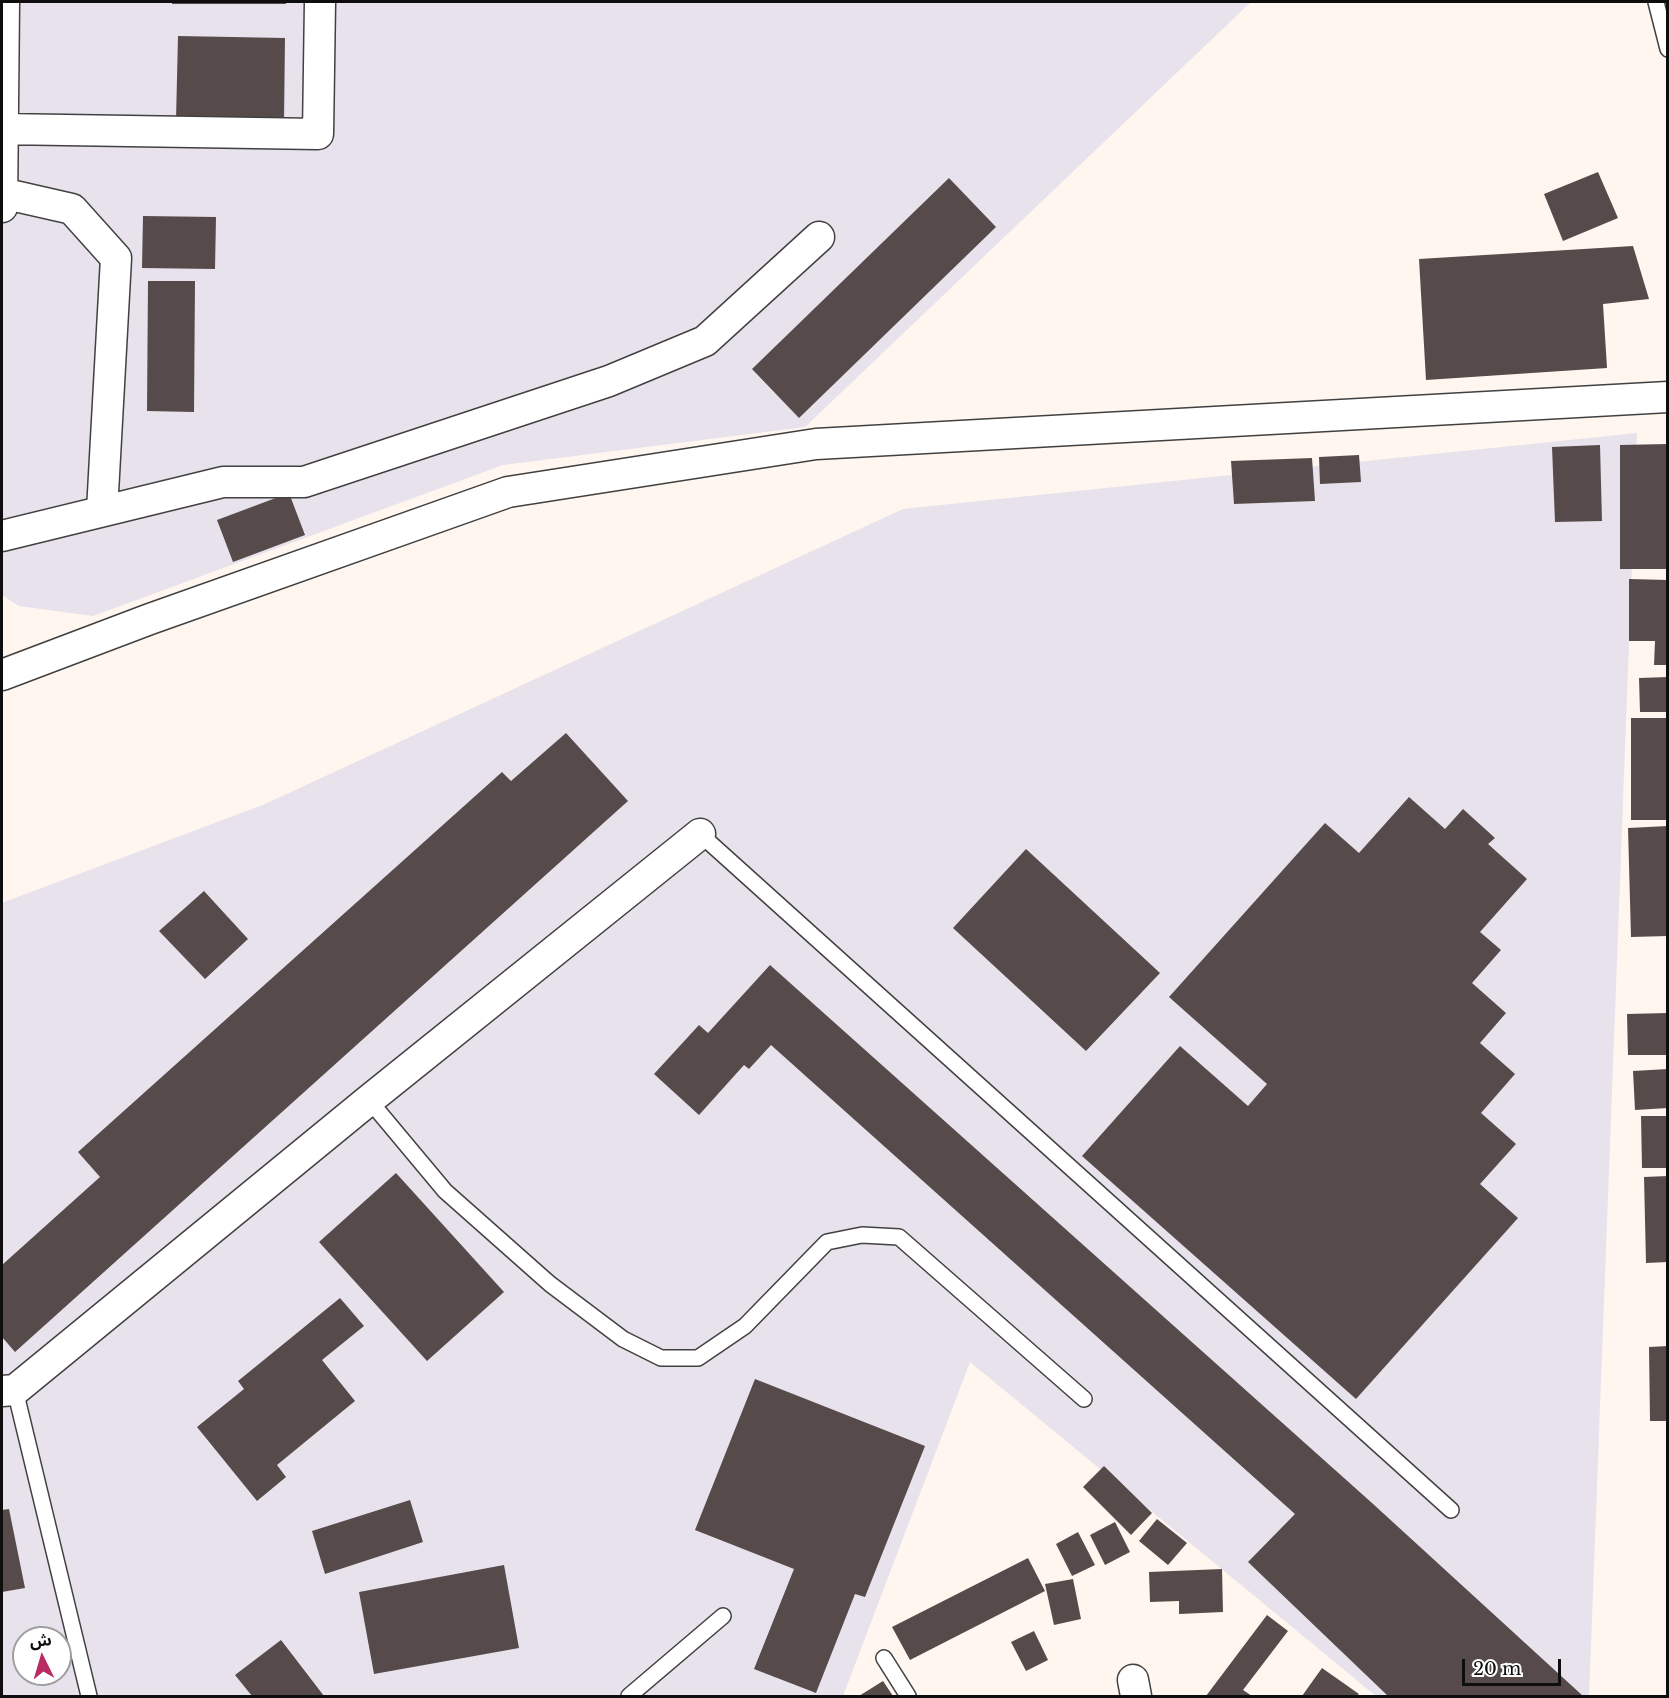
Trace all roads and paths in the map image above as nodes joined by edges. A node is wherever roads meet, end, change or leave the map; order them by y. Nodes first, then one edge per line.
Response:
1 (4, 2) edge
2 (320, 2) edge
3 (1656, 2) edge
4 (1668, 49) edge
5 (2, 129) edge
6 (2, 193) edge
7 (2, 207) edge
8 (819, 237) dead end
9 (1668, 397) edge
10 (102, 511) junction
11 (2, 536) edge
12 (2, 675) edge
13 (700, 834) joint
14 (369, 1100) junction
15 (8, 1391) edge
16 (1084, 1399) dead end
17 (1451, 1510) dead end
18 (723, 1616) dead end
19 (884, 1658) dead end
20 (89, 1696) edge
21 (629, 1696) edge
22 (908, 1696) edge

1 - 5 street
2 - 5 street
3 - 4 lane
5 - 6 street
6 - 7 street
6 - 10 street
8 - 10 street
9 - 12 street
10 - 11 street
13 - 14 street
13 - 17 lane
14 - 15 street
14 - 16 lane
15 - 20 lane
18 - 21 lane
19 - 22 lane

